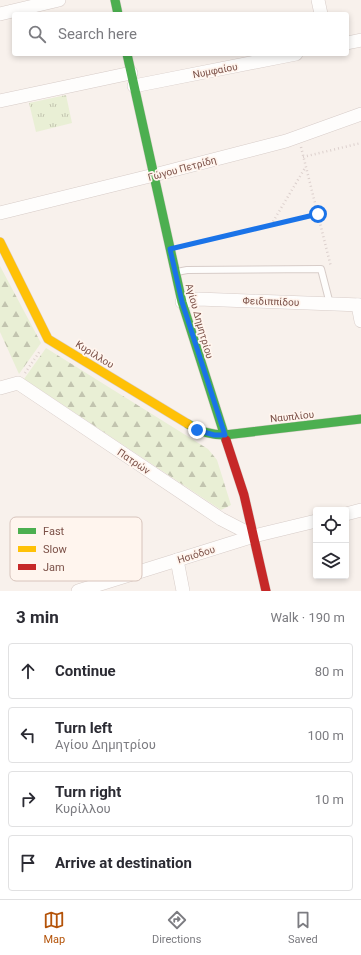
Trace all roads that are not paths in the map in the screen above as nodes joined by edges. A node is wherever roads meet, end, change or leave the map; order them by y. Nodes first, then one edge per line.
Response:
1 (59, 0) edge
2 (115, 0) edge
3 (318, 0) edge
4 (118, 12) edge
5 (321, 12) edge
6 (0, 14) edge
7 (361, 40) edge
8 (349, 43) edge
9 (127, 56) edge
10 (286, 56) edge
11 (131, 73) junction
12 (134, 86) junction
13 (0, 101) edge
14 (361, 114) edge
15 (154, 175) junction
16 (0, 213) edge
17 (0, 242) edge
18 (175, 273) junction
19 (182, 302) junction
20 (330, 304) junction
21 (360, 305) edge
22 (361, 321) edge
23 (0, 388) edge
24 (361, 419) edge
25 (225, 435) junction
26 (361, 510) edge
27 (349, 513) edge
28 (313, 522) edge
29 (254, 536) junction
30 (177, 560) junction
31 (142, 571) edge
32 (110, 581) edge
33 (78, 591) edge
34 (183, 591) edge
35 (266, 591) edge

1 - 6 street
2 - 4 street
3 - 5 street
7 - 8 street
9 - 11 street, Αγίου Δημητρίου
10 - 12 street, Νυμφαίου
11 - 12 street, Αγίου Δημητρίου
11 - 13 street
12 - 15 street, Αγίου Δημητρίου
14 - 15 street, Γώγου Πετρίδη
15 - 16 street, Γώγου Πετρίδη
15 - 18 street, Αγίου Δημητρίου
17 - 25 street, Κυρίλλου
18 - 19 street, Αγίου Δημητρίου
18 - 20 lane
19 - 20 street, Φειδιππίδου
19 - 25 street, Αγίου Δημητρίου
20 - 21 street, Φειδιππίδου
21 - 22 street
23 - 29 street, Πατρών
24 - 25 street, Ναυπλίου
25 - 29 street, Αγίου Δημητρίου
26 - 27 street
28 - 29 street, Ησιόδου
29 - 30 street, Ησιόδου
29 - 35 street, Αγίου Δημητρίου
30 - 31 street, Ησιόδου
30 - 34 street
32 - 33 street, Ησιόδου

